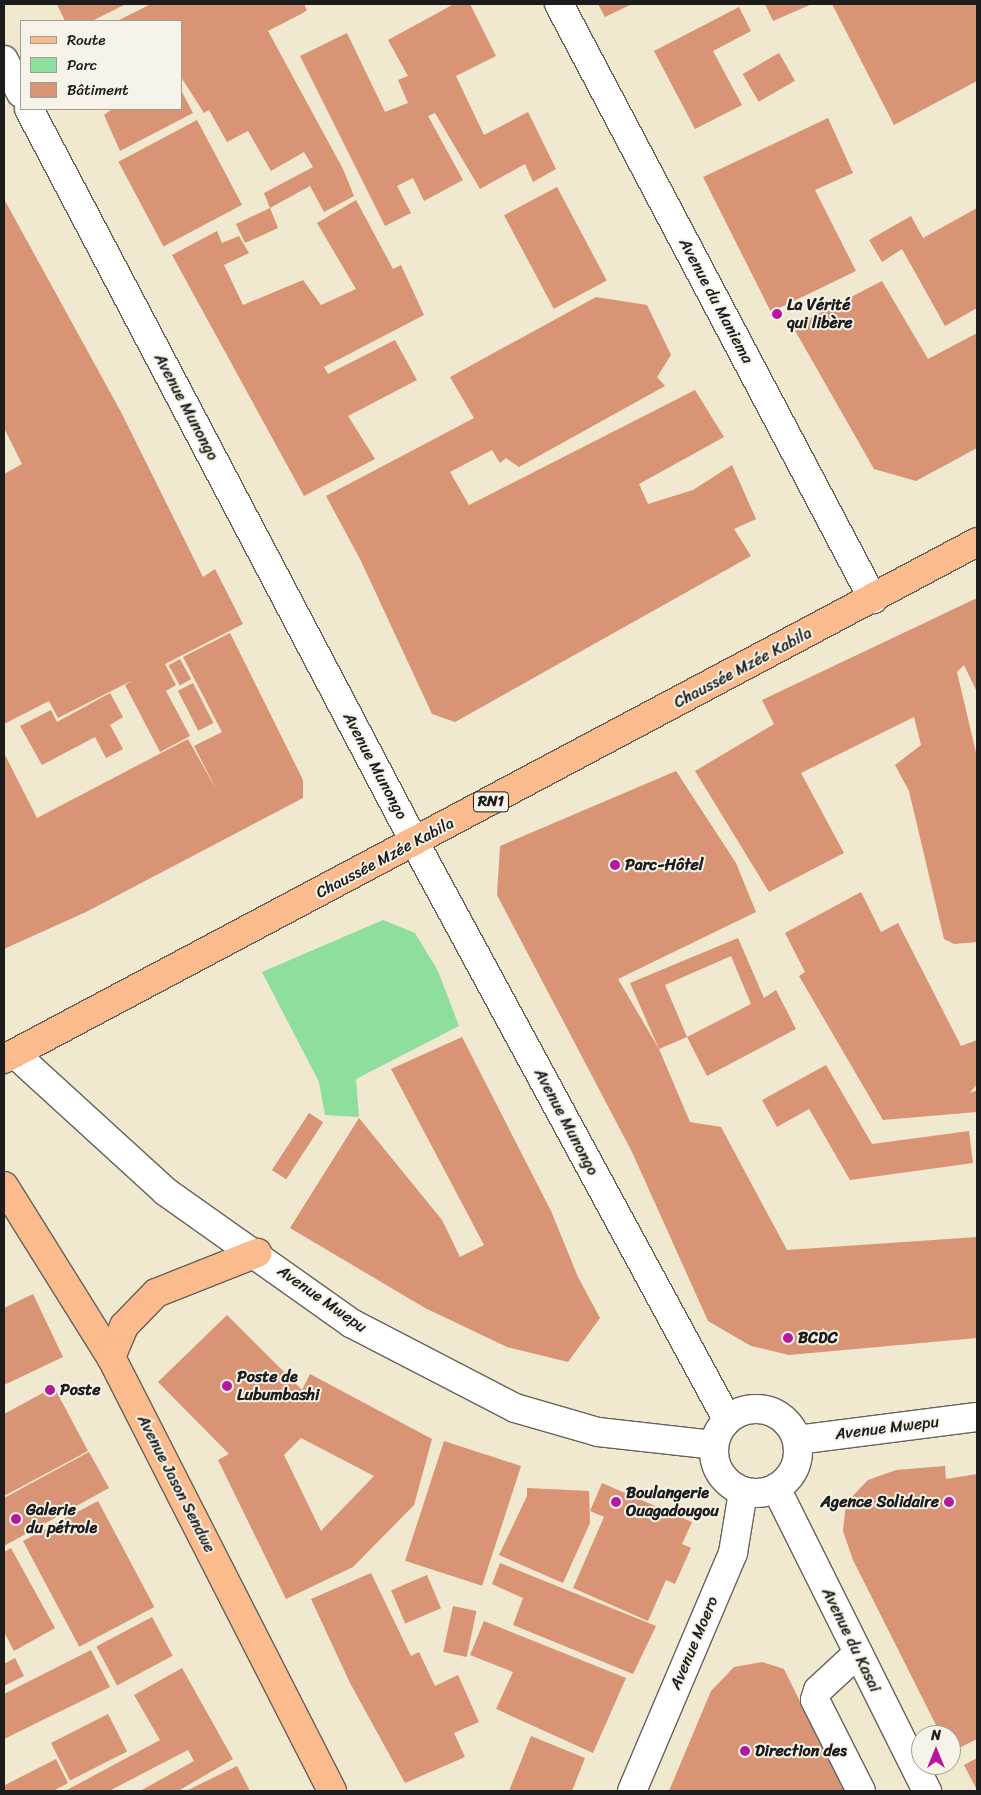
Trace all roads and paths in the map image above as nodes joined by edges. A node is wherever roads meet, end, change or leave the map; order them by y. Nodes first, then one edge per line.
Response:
1 (559, 4) edge
2 (4, 60) edge
3 (20, 91) edge
4 (30, 110) edge
5 (977, 542) edge
6 (873, 598) junction
7 (415, 843) junction
8 (9, 1057) edge
9 (4, 1186) edge
10 (257, 1254) junction
11 (111, 1357) junction
12 (977, 1417) edge
13 (727, 1419) junction
14 (797, 1440) junction
15 (713, 1445) junction
16 (776, 1488) junction
17 (743, 1492) junction
18 (858, 1654) junction
19 (332, 1791) edge
20 (632, 1791) edge
21 (861, 1791) edge
22 (927, 1791) edge

1 - 6 street, Avenue du Maniema
2 - 3 street
4 - 7 street, Avenue Munongo
5 - 6 main road, Chaussée Mzée Kabila / RN1
6 - 7 main road, Chaussée Mzée Kabila / RN1
7 - 8 main road, Chaussée Mzée Kabila / RN1
7 - 13 street, Avenue Munongo
8 - 10 street, Avenue Mwepu
9 - 11 main road, Avenue Jason Sendwe
10 - 11 main road
10 - 15 street, Avenue Mwepu
11 - 19 main road, Avenue Jason Sendwe
12 - 14 street, Avenue Mwepu
13 - 14 street
13 - 15 street
14 - 16 street
15 - 17 street
16 - 17 street
16 - 18 street, Avenue du Kasai
17 - 20 street, Avenue Moero
18 - 21 street
18 - 22 street, Avenue du Kasai

